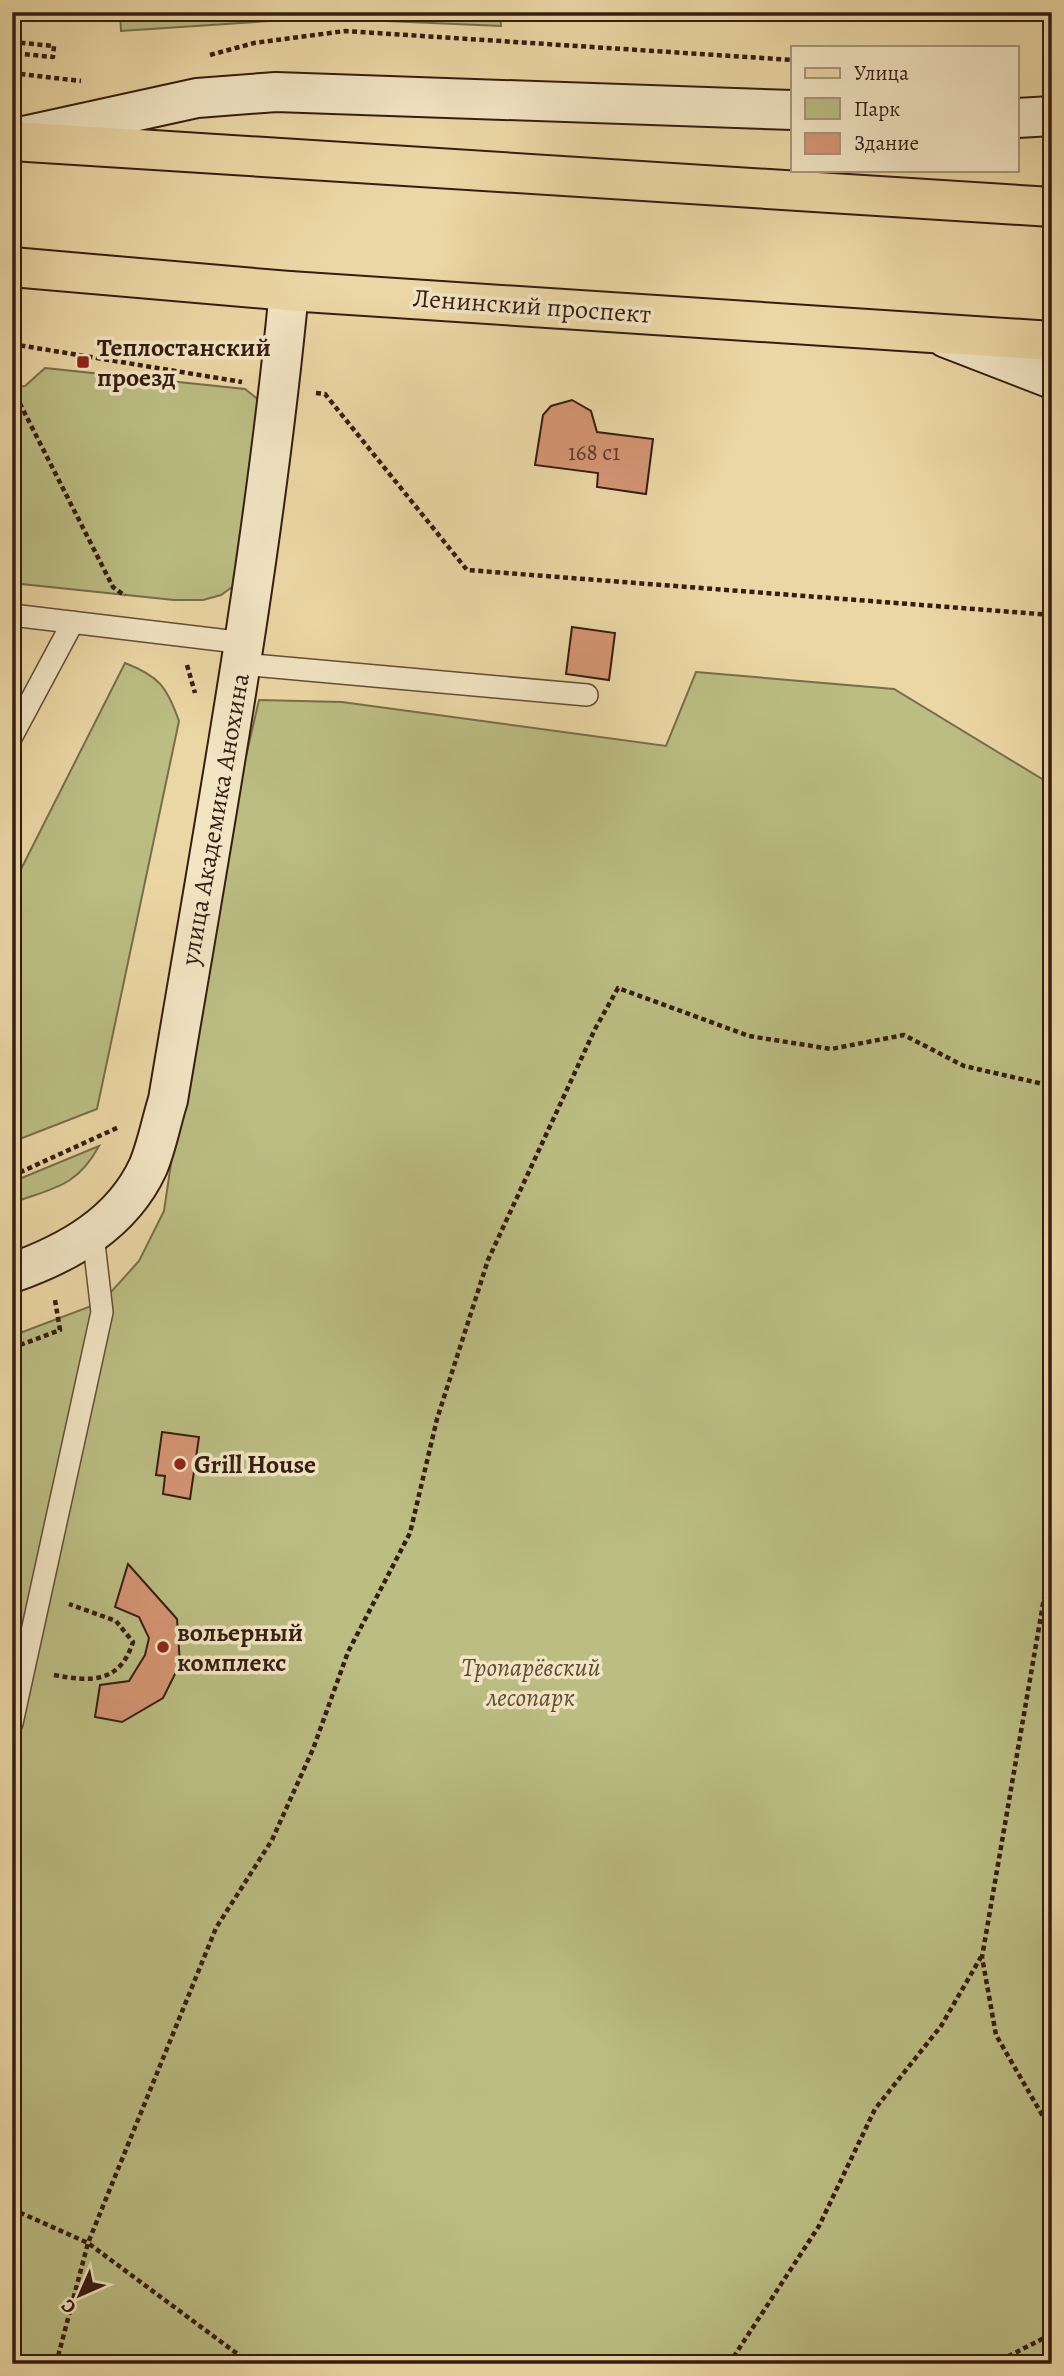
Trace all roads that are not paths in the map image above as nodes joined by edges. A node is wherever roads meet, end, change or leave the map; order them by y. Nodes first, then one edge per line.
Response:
1 (791, 110) edge
2 (1052, 116) edge
3 (1018, 118) edge
4 (12, 139) edge
5 (1052, 207) edge
6 (12, 267) edge
7 (289, 291) junction
8 (931, 332) junction
9 (1052, 341) edge
10 (1052, 379) edge
11 (12, 615) edge
12 (73, 622) junction
13 (243, 653) junction
14 (587, 695) dead end
15 (12, 736) edge
16 (93, 1235) junction
17 (12, 1273) edge
18 (12, 1723) edge

1 - 4 street
2 - 3 street
4 - 5 main road
6 - 7 main road, Ленинский проспект
7 - 8 main road, Ленинский проспект
7 - 13 street, улица Академика Анохина
8 - 9 main road, Ленинский проспект
8 - 10 street
11 - 12 lane
12 - 13 lane
12 - 15 lane
13 - 14 lane
13 - 16 street, улица Академика Анохина
16 - 17 street, улица Академика Анохина
16 - 18 lane

